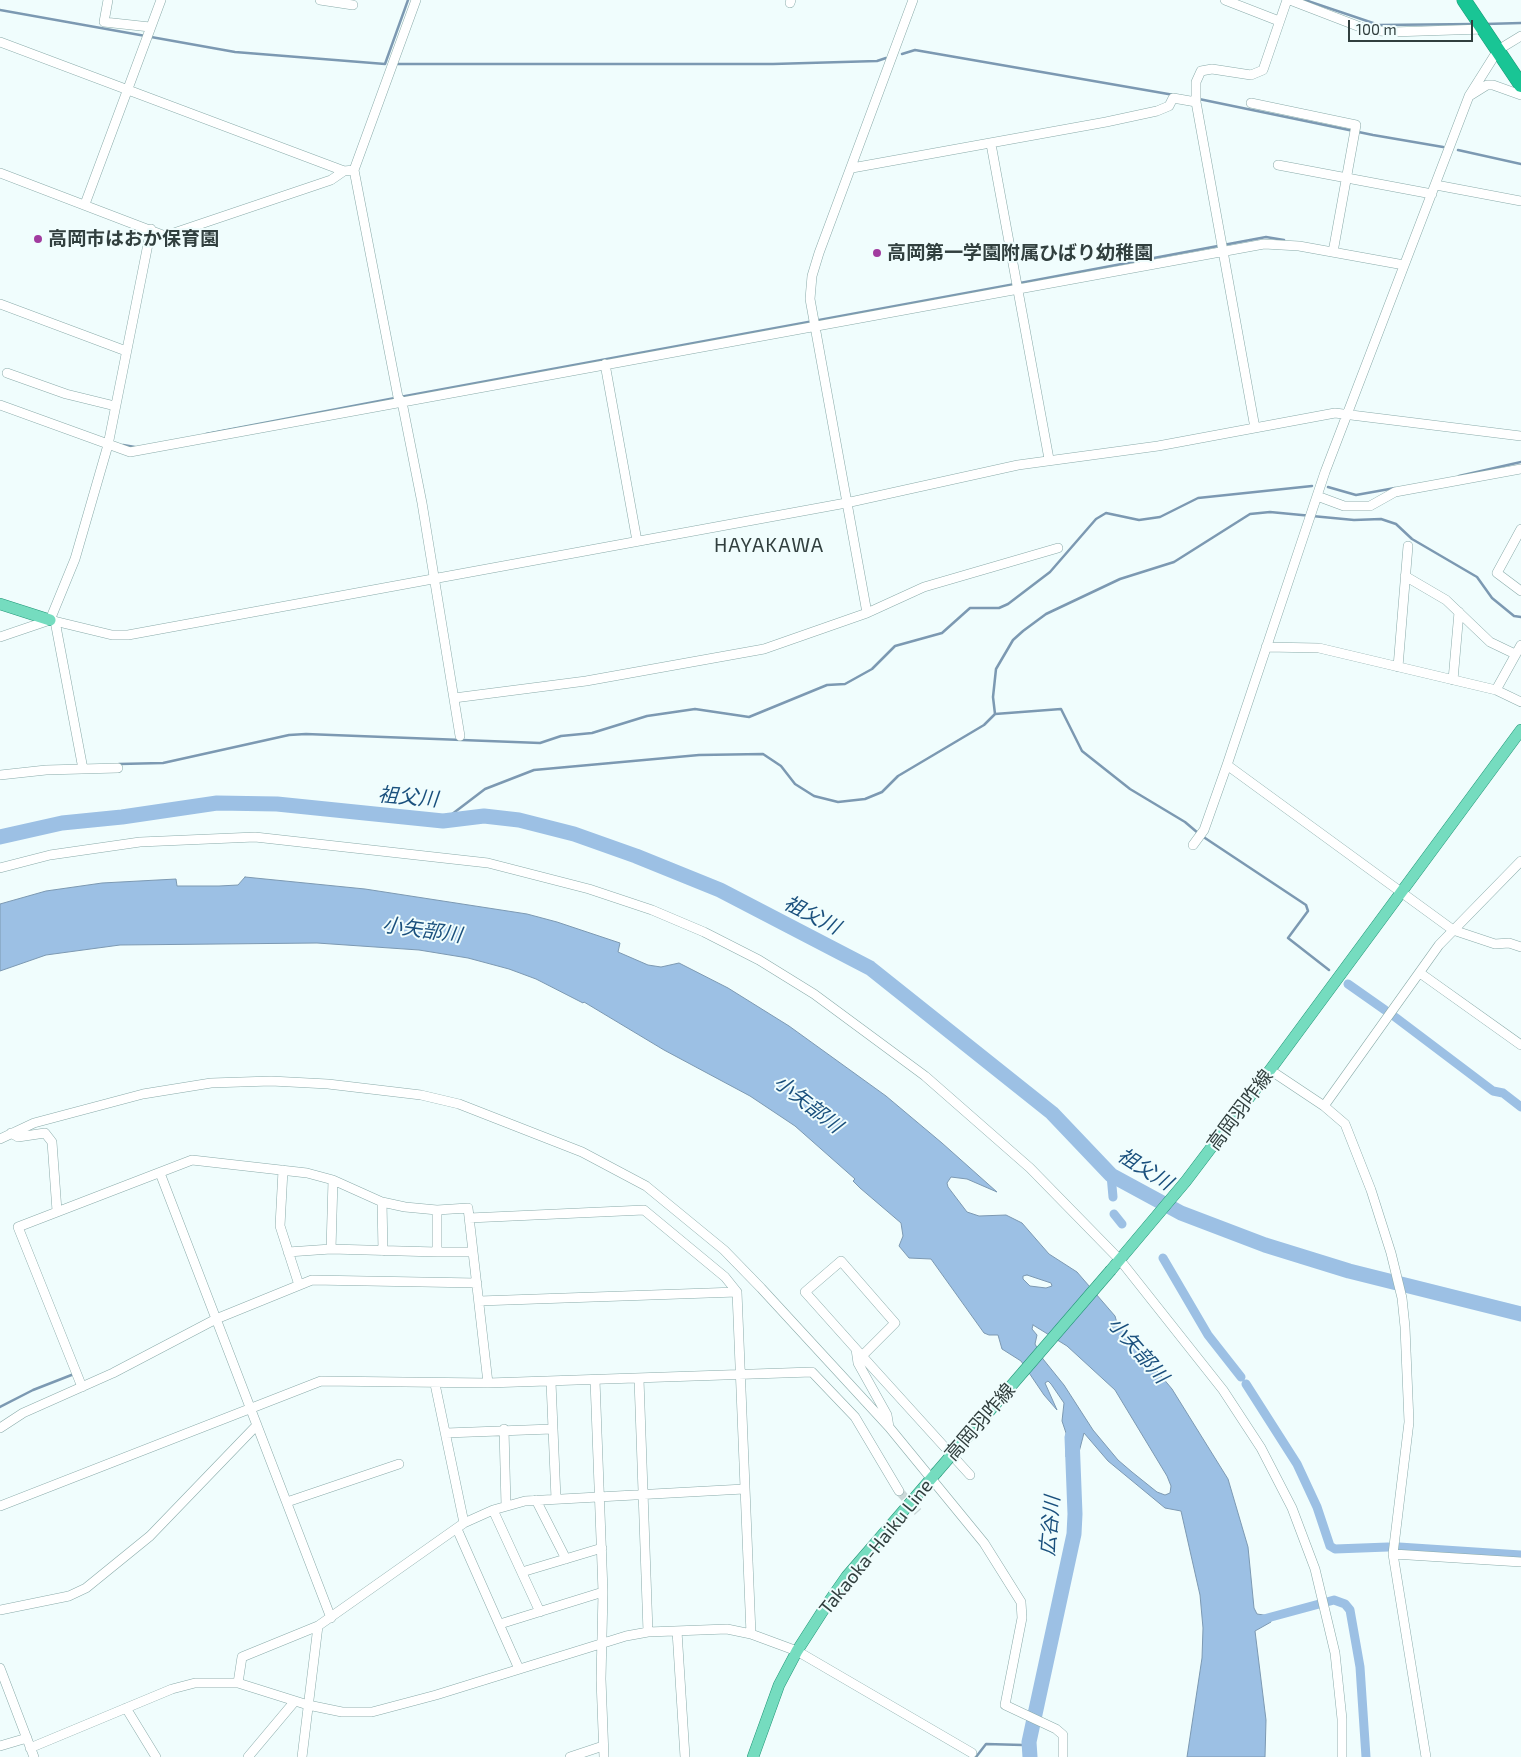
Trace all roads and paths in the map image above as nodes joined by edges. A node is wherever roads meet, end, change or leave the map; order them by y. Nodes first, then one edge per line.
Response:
1 (108, 0) edge
2 (161, 0) edge
3 (320, 0) edge
4 (416, 0) edge
5 (913, 0) edge
6 (1225, 0) edge
7 (1289, 0) edge
8 (1464, 0) edge
9 (353, 5) dead end
10 (1280, 20) junction
11 (1484, 29) junction
12 (148, 32) junction
13 (1521, 36) edge
14 (0, 42) edge
15 (1498, 50) junction
16 (1521, 85) edge
17 (127, 90) junction
18 (1521, 95) edge
19 (1469, 96) junction
20 (1196, 98) junction
21 (1251, 103) dead end
22 (991, 144) junction
23 (1278, 165) dead end
24 (852, 168) junction
25 (349, 171) junction
26 (0, 173) edge
27 (1346, 178) junction
28 (1436, 185) junction
29 (1432, 194) junction
30 (1521, 201) edge
31 (85, 204) junction
32 (151, 229) junction
33 (1222, 247) junction
34 (1333, 252) junction
35 (1404, 265) junction
36 (1017, 284) junction
37 (0, 304) edge
38 (814, 322) junction
39 (126, 351) junction
40 (606, 364) junction
41 (7, 373) dead end
42 (400, 399) junction
43 (0, 405) edge
44 (115, 406) junction
45 (1348, 414) junction
46 (1255, 428) junction
47 (1521, 436) edge
48 (108, 444) junction
49 (1049, 459) junction
50 (1521, 469) edge
51 (1317, 496) junction
52 (846, 503) junction
53 (1521, 529) edge
54 (637, 541) junction
55 (1408, 546) dead end
56 (1058, 548) dead end
57 (1405, 576) junction
58 (433, 578) junction
59 (1521, 590) edge
60 (0, 604) edge
61 (1459, 612) junction
62 (867, 613) junction
63 (52, 621) junction
64 (0, 636) edge
65 (1521, 646) edge
66 (1266, 647) junction
67 (1515, 654) junction
68 (1398, 667) junction
69 (1453, 680) junction
70 (1496, 690) junction
71 (454, 698) junction
72 (1521, 702) edge
73 (1521, 730) edge
74 (460, 736) dead end
75 (1228, 765) junction
76 (82, 767) junction
77 (118, 768) dead end
78 (0, 775) edge
79 (1193, 845) dead end
80 (1521, 861) edge
81 (0, 868) edge
82 (1402, 892) junction
83 (1453, 930) junction
84 (1521, 947) edge
85 (1420, 973) junction
86 (1521, 1045) edge
87 (1270, 1070) junction
88 (1324, 1106) junction
89 (11, 1133) junction
90 (0, 1139) edge
91 (282, 1170) junction
92 (160, 1172) junction
93 (334, 1180) junction
94 (382, 1202) junction
95 (437, 1210) junction
96 (57, 1212) junction
97 (470, 1218) junction
98 (332, 1249) junction
99 (383, 1251) junction
100 (288, 1252) junction
101 (437, 1252) junction
102 (473, 1252) junction
103 (1120, 1260) junction
104 (477, 1284) junction
105 (299, 1285) junction
106 (737, 1292) junction
107 (479, 1301) junction
108 (216, 1319) junction
109 (859, 1352) junction
110 (739, 1375) junction
111 (639, 1379) junction
112 (595, 1380) junction
113 (551, 1382) junction
114 (488, 1383) junction
115 (435, 1384) junction
116 (82, 1387) junction
117 (251, 1409) junction
118 (257, 1425) junction
119 (889, 1427) junction
120 (0, 1428) edge
121 (504, 1429) junction
122 (552, 1429) junction
123 (446, 1433) junction
124 (399, 1464) dead end
125 (970, 1475) dead end
126 (934, 1476) junction
127 (744, 1489) junction
128 (899, 1491) tunnel mouth
129 (642, 1494) junction
130 (600, 1496) junction
131 (556, 1499) junction
132 (536, 1500) junction
133 (287, 1502) junction
134 (0, 1506) edge
135 (506, 1506) junction
136 (493, 1510) junction
137 (460, 1526) junction
138 (602, 1548) junction
139 (1393, 1554) junction
140 (566, 1559) junction
141 (1521, 1562) edge
142 (522, 1572) junction
143 (603, 1592) junction
144 (0, 1610) edge
145 (540, 1612) junction
146 (331, 1618) junction
147 (500, 1624) junction
148 (318, 1626) junction
149 (677, 1631) junction
150 (648, 1632) junction
151 (751, 1634) junction
152 (604, 1643) junction
153 (796, 1651) junction
154 (0, 1668) edge
155 (519, 1669) junction
156 (238, 1683) junction
157 (295, 1701) junction
158 (308, 1705) junction
159 (126, 1708) junction
160 (27, 1738) junction
161 (0, 1746) edge
162 (603, 1746) junction
163 (30, 1748) junction
164 (972, 1753) dead end
165 (34, 1757) edge
166 (156, 1757) edge
167 (248, 1757) edge
168 (302, 1757) edge
169 (570, 1757) edge
170 (604, 1757) edge
171 (685, 1757) edge
172 (753, 1757) edge
173 (1063, 1757) edge
174 (1342, 1757) edge
175 (1426, 1757) edge

1 - 12 street
2 - 12 street
3 - 9 street
4 - 25 street
5 - 24 street
6 - 10 street
7 - 10 street
7 - 11 street
8 - 11 highway
10 - 20 street
11 - 15 highway
12 - 17 street
13 - 15 street
14 - 17 street
15 - 16 highway
15 - 19 street
17 - 25 street
17 - 31 street
18 - 19 street
19 - 28 street
20 - 22 street
20 - 33 street
21 - 27 street
22 - 24 street
22 - 36 street
23 - 27 street
24 - 38 street
25 - 32 street
25 - 42 street
26 - 31 street
27 - 29 street
27 - 34 street
28 - 29 street
28 - 30 street
29 - 35 street
31 - 32 street
32 - 39 street
33 - 34 street
33 - 36 street
33 - 46 street
34 - 35 street
35 - 45 street
36 - 38 street
36 - 49 street
37 - 39 street
38 - 40 street
38 - 52 street
39 - 44 street
40 - 42 street
40 - 54 street
41 - 44 street
42 - 48 street
42 - 58 street
43 - 48 street
44 - 48 street
45 - 46 street
45 - 47 street
45 - 51 street
46 - 49 street
48 - 63 street
49 - 52 street
50 - 51 street
51 - 66 street
52 - 54 street
52 - 62 street
53 - 59 street
54 - 58 street
55 - 57 street
56 - 62 street
57 - 61 street
57 - 68 street
58 - 63 street
58 - 71 street
60 - 63 main road
61 - 67 street
61 - 69 street
62 - 71 street
63 - 64 street
63 - 76 street
65 - 67 street
66 - 68 street
66 - 75 street
67 - 70 street
68 - 69 street
69 - 70 street
70 - 72 street
71 - 74 street
73 - 82 main road, 高岡羽咋線
75 - 79 street
75 - 82 street
76 - 77 street
76 - 78 street
80 - 83 street
81 - 103 street
82 - 83 street
82 - 87 main road, 高岡羽咋線
83 - 84 street
83 - 85 street
85 - 86 street
85 - 88 street
87 - 88 street
87 - 103 main road, 高岡羽咋線
88 - 139 street
89 - 90 street
89 - 96 street
89 - 119 street
91 - 92 street
91 - 93 street
91 - 100 street
92 - 96 street
92 - 108 street
93 - 94 street
93 - 98 street
94 - 95 street
94 - 99 street
95 - 97 street
95 - 101 street
96 - 116 street
97 - 102 street
97 - 106 street
98 - 99 street
98 - 100 street
99 - 101 street
100 - 105 street
101 - 102 street
102 - 104 street
103 - 126 main road, 高岡羽咋線, bridge
103 - 174 street
104 - 105 street
104 - 107 street
105 - 108 street
106 - 107 street
106 - 110 street
107 - 114 street
108 - 116 street
108 - 117 street
109 - 109 street
109 - 119 street
109 - 125 street
110 - 111 street
110 - 127 street
110 - 128 street
111 - 112 street
111 - 129 street
112 - 113 street
112 - 130 street
113 - 114 street
113 - 122 street
114 - 115 street
115 - 117 street
115 - 123 street
116 - 120 street
117 - 118 street
117 - 134 street
118 - 133 street
118 - 144 street
119 - 126 street
121 - 122 street
121 - 123 street
121 - 135 street
122 - 131 street
123 - 137 street
124 - 133 street
126 - 153 main road, Takaoka-Haiku Line
126 - 173 street
127 - 129 street
127 - 151 street
129 - 130 street
129 - 150 street
130 - 131 street
130 - 138 street
131 - 132 street
132 - 135 street
132 - 140 street
133 - 146 street
135 - 136 street
136 - 137 street
136 - 142 street
137 - 146 street
137 - 147 street
138 - 140 street
138 - 143 street
139 - 141 street
139 - 175 street
140 - 142 street
142 - 145 street
143 - 145 street
143 - 152 street
145 - 147 street
146 - 148 street
147 - 155 street
148 - 156 street
148 - 158 street
149 - 150 street
149 - 151 street
149 - 171 street
150 - 152 street
151 - 153 street
152 - 155 street
152 - 162 street
153 - 164 street
153 - 172 main road, Takaoka-Haiku Line
154 - 160 street
155 - 158 street
156 - 157 street
156 - 159 street
157 - 158 street
157 - 167 street
158 - 168 street
159 - 163 street
159 - 166 street
160 - 161 street
160 - 163 street
162 - 169 street
162 - 170 street
163 - 165 street

